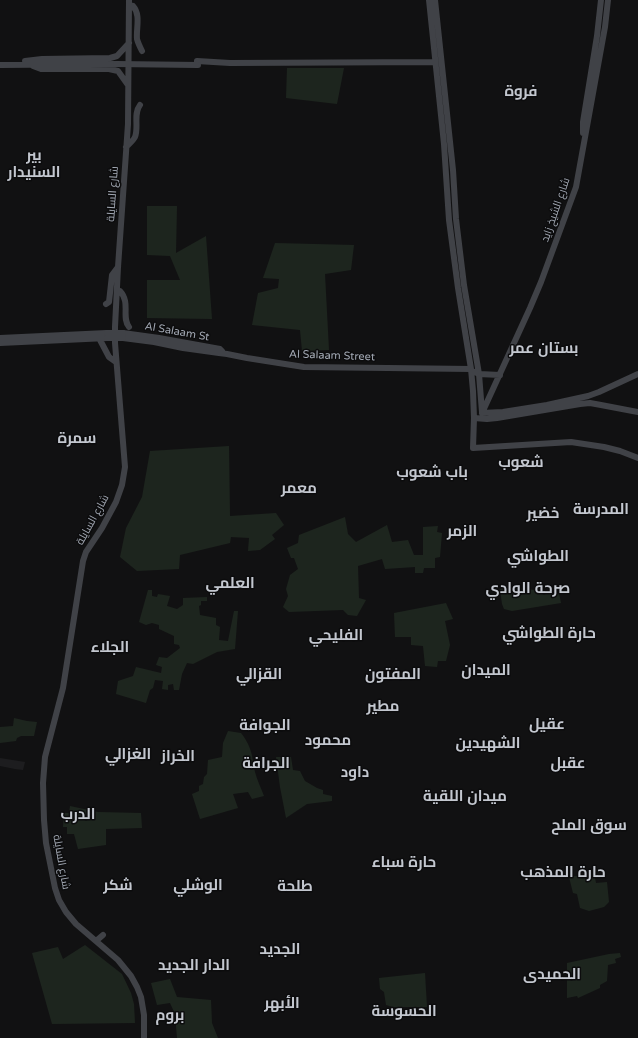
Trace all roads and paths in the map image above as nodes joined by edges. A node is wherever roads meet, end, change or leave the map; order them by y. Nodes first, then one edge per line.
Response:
1 (428, 0) edge
2 (435, 0) edge
3 (601, 0) edge
4 (608, 0) edge
5 (129, 2) edge
6 (129, 43) junction
7 (142, 52) dead end
8 (0, 61) edge
9 (435, 62) junction
10 (26, 63) junction
11 (0, 64) edge
12 (128, 85) junction
13 (140, 105) dead end
14 (126, 147) junction
15 (583, 149) junction
16 (118, 267) junction
17 (117, 290) junction
18 (106, 304) dead end
19 (129, 327) dead end
20 (107, 335) junction
21 (0, 338) edge
22 (99, 338) junction
23 (0, 343) edge
24 (227, 354) joint
25 (116, 362) junction
26 (471, 369) junction
27 (479, 374) junction
28 (638, 374) edge
29 (500, 375) junction
30 (638, 412) edge
31 (482, 413) junction
32 (474, 418) junction
33 (638, 458) edge
34 (103, 935) dead end
35 (96, 941) junction
36 (144, 1038) edge

1 - 9 main road
2 - 27 main road
3 - 15 main road
4 - 15 main road, شارع الشيخ زايد
5 - 6 main road, شارع السايلة
5 - 7 main road
6 - 10 main road
6 - 12 main road, شارع السايلة
8 - 10 main road
9 - 10 main road, bridge
9 - 26 main road
10 - 11 main road
10 - 12 main road
12 - 14 main road, شارع السايلة
13 - 14 main road
14 - 16 main road, شارع السايلة
15 - 29 main road, شارع الشيخ زايد
16 - 17 main road, شارع السايلة
16 - 18 main road
17 - 19 main road
17 - 25 main road, شارع السايلة
20 - 21 main road
20 - 22 main road
20 - 24 main road, Al Salaam St, bridge
22 - 23 main road
22 - 25 main road
24 - 26 main road, Al Salaam Street
25 - 35 main road, شارع السايلة
26 - 27 main road
26 - 32 main road
27 - 29 main road
27 - 31 main road
28 - 31 main road
29 - 31 main road, شارع الشيخ زايد
30 - 32 main road
32 - 33 main road
34 - 35 main road
35 - 36 main road, شارع السايلة

